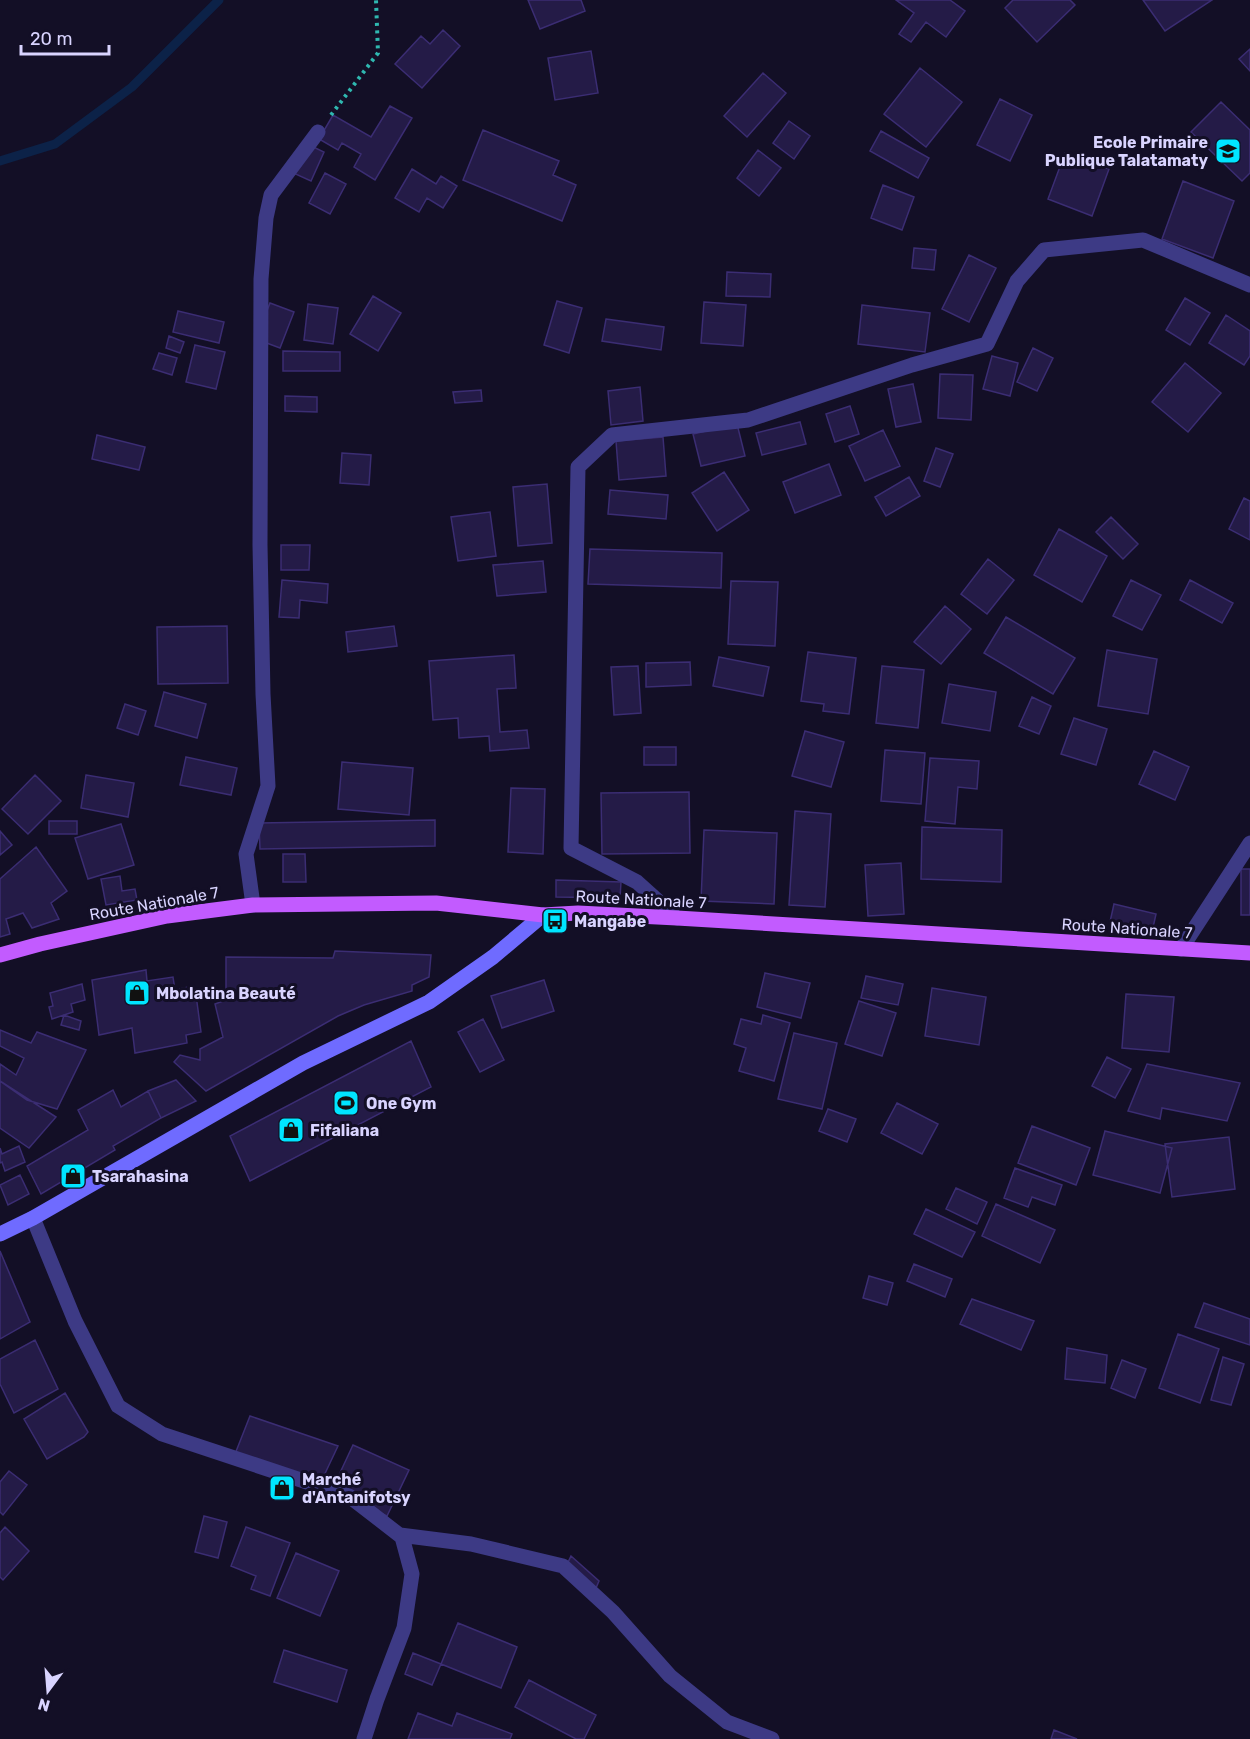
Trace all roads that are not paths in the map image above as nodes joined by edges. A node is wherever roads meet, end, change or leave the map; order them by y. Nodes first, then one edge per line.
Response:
1 (318, 132) road end
2 (1250, 285) edge
3 (1250, 843) edge
4 (253, 905) junction
5 (543, 915) junction
6 (677, 918) junction
7 (1181, 949) junction
8 (1250, 953) edge
9 (0, 955) edge
10 (33, 1218) junction
11 (0, 1234) edge
12 (400, 1535) junction
13 (364, 1739) edge
14 (772, 1739) edge

1 - 4 street
2 - 6 street
3 - 7 street
4 - 5 main road, Route Nationale 7
4 - 9 main road, Route Nationale 7
5 - 6 main road, Route Nationale 7
5 - 10 street
6 - 7 main road, Route Nationale 7
7 - 8 main road, Route Nationale 7
10 - 11 street
10 - 12 street
12 - 13 street
12 - 14 street

